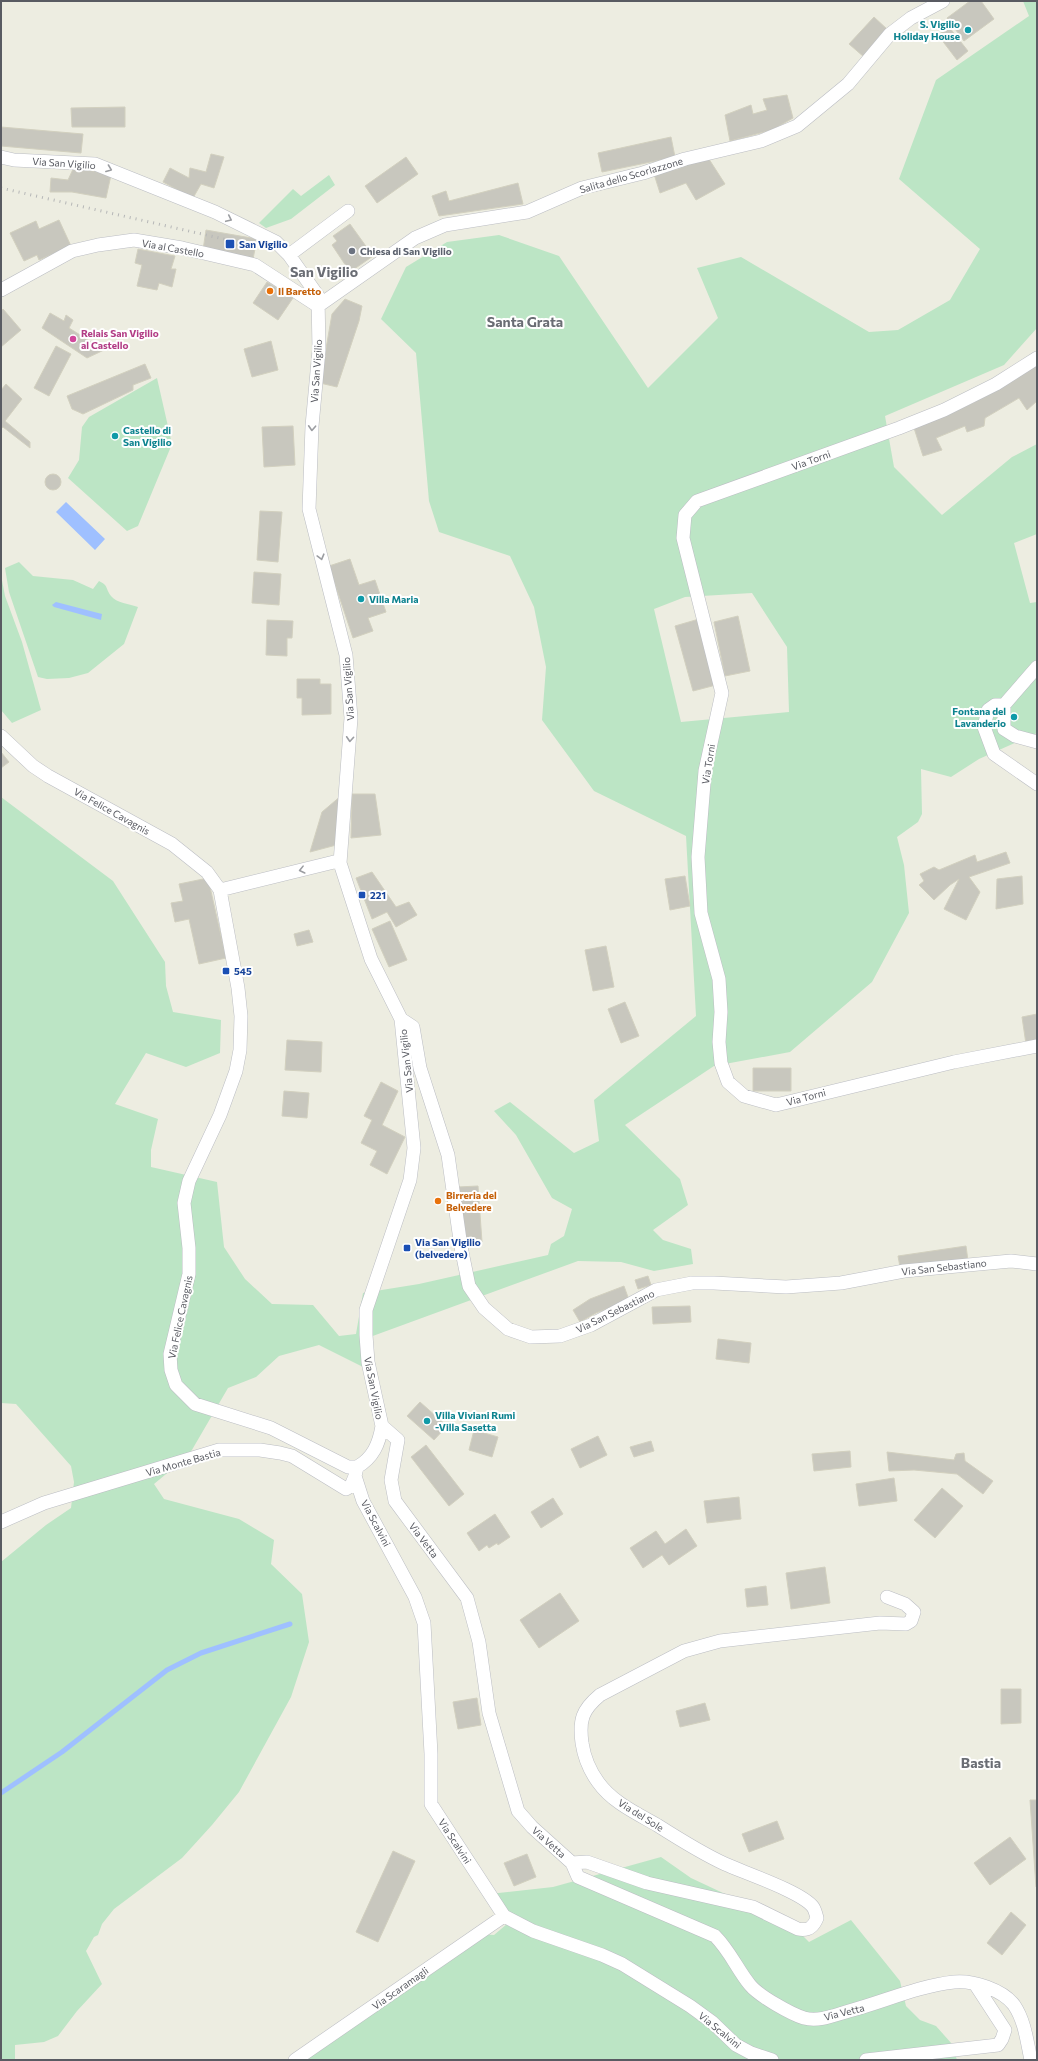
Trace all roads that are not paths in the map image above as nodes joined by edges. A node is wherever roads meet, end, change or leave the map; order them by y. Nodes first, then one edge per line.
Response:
1 (943, 1) edge
2 (1, 158) edge
3 (348, 211) dead end
4 (289, 255) junction
5 (1, 290) edge
6 (318, 306) junction
7 (1037, 358) edge
8 (1037, 667) edge
9 (1004, 705) junction
10 (1, 736) edge
11 (1037, 742) edge
12 (1037, 784) edge
13 (340, 863) junction
14 (220, 890) junction
15 (401, 1019) junction
16 (1037, 1046) edge
17 (1037, 1264) edge
18 (382, 1426) junction
19 (356, 1472) junction
20 (1, 1522) edge
21 (887, 1597) dead end
22 (572, 1863) junction
23 (504, 1916) junction
24 (975, 1984) junction
25 (295, 2060) edge
26 (772, 2060) edge
27 (866, 2060) edge
28 (1031, 2060) edge

1 - 6 street, Salita dello Scorlazzone
2 -> 4 street, Via San Vigilio
3 - 4 street
4 - 6 street, Via San Vigilio
5 - 6 street, Via al Castello
6 -> 13 street, Via San Vigilio
7 - 16 street, Via Torni
8 - 9 street
9 - 11 street
9 - 12 street
10 - 14 street, Via Felice Cavagnis
13 -> 14 street
13 - 15 street, Via San Vigilio
14 - 19 street, Via Felice Cavagnis
15 - 17 street, Via San Sebastiano
15 - 18 street, Via San Vigilio
18 - 19 street
18 - 22 street, Via Vetta
19 - 20 street, Via Monte Bastia
19 - 23 street, Via Scalvini
21 - 22 street, Via del Sole
22 - 24 street, Via Vetta
23 - 25 street, Via Scaramagli
23 - 26 street, Via Scalvini
24 - 27 street
24 - 28 street, Via Vetta

